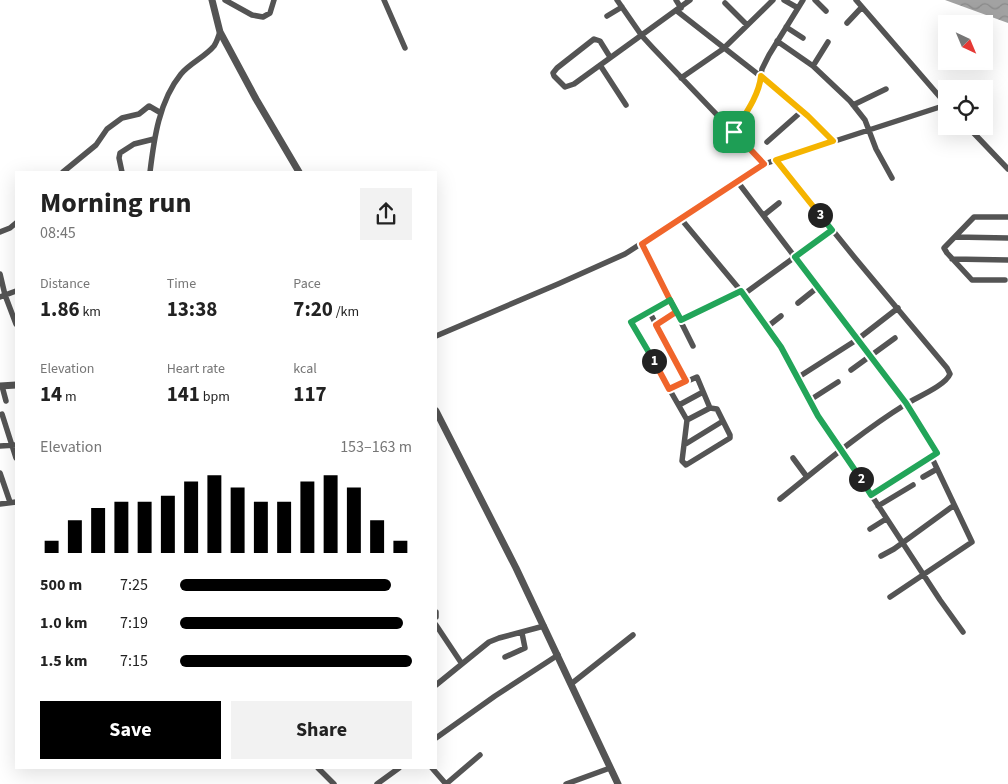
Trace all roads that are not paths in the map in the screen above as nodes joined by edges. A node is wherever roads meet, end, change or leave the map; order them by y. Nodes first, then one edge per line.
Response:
1 (224, 0) edge
2 (274, 0) edge
3 (384, 0) edge
4 (617, 0) edge
5 (676, 0) edge
6 (690, 0) edge
7 (773, 0) edge
8 (784, 0) edge
9 (803, 0) edge
10 (815, 0) edge
11 (856, 0) edge
12 (212, 3) edge
13 (725, 3) dead end
14 (622, 7) junction
15 (862, 7) junction
16 (798, 8) junction
17 (679, 9) junction
18 (826, 11) dead end
19 (607, 16) dead end
20 (847, 23) dead end
21 (747, 25) junction
22 (786, 27) junction
23 (220, 32) junction
24 (642, 36) junction
25 (803, 38) dead end
26 (777, 41) junction
27 (828, 42) dead end
28 (227, 46) junction
29 (213, 47) junction
30 (405, 48) dead end
31 (723, 49) junction
32 (610, 58) junction
33 (600, 65) junction
34 (813, 66) junction
35 (761, 76) junction
36 (681, 78) junction
37 (886, 89) dead end
38 (938, 95) edge
39 (626, 105) dead end
40 (853, 105) junction
41 (938, 107) edge
42 (802, 111) junction
43 (161, 113) junction
44 (870, 130) junction
45 (734, 132) junction
46 (976, 135) edge
47 (154, 139) junction
48 (833, 141) junction
49 (767, 142) dead end
50 (776, 160) junction
51 (764, 164) junction
52 (1008, 169) edge
53 (64, 171) edge
54 (122, 171) edge
55 (148, 171) edge
56 (298, 171) edge
57 (892, 178) dead end
58 (738, 181) junction
59 (779, 203) dead end
60 (764, 215) junction
61 (1008, 217) edge
62 (681, 219) junction
63 (15, 224) edge
64 (832, 230) junction
65 (0, 232) edge
66 (955, 237) junction
67 (1008, 238) edge
68 (642, 244) junction
69 (795, 257) junction
70 (952, 259) junction
71 (1008, 260) edge
72 (0, 274) edge
73 (1005, 280) dead end
74 (818, 287) junction
75 (15, 291) edge
76 (742, 293) junction
77 (3, 296) edge
78 (670, 300) junction
79 (798, 302) dead end
80 (898, 308) junction
81 (649, 311) junction
82 (676, 312) junction
83 (781, 316) dead end
84 (681, 320) junction
85 (15, 322) edge
86 (656, 325) junction
87 (767, 327) junction
88 (437, 336) edge
89 (895, 338) dead end
90 (858, 339) junction
91 (693, 346) dead end
92 (870, 355) junction
93 (851, 370) dead end
94 (797, 378) junction
95 (686, 381) junction
96 (838, 382) dead end
97 (15, 385) edge
98 (1, 386) edge
99 (669, 389) junction
100 (703, 392) junction
101 (810, 400) junction
102 (6, 401) dead end
103 (906, 403) junction
104 (679, 405) junction
105 (710, 408) junction
106 (437, 413) edge
107 (2, 414) dead end
108 (687, 420) junction
109 (723, 422) junction
110 (14, 445) edge
111 (684, 445) junction
112 (0, 446) edge
113 (841, 449) junction
114 (793, 458) dead end
115 (932, 458) junction
116 (937, 469) junction
117 (0, 473) edge
118 (807, 477) junction
119 (923, 477) dead end
120 (913, 485) dead end
121 (871, 495) junction
122 (780, 499) dead end
123 (13, 502) edge
124 (0, 504) edge
125 (878, 506) junction
126 (953, 506) junction
127 (886, 519) junction
128 (870, 529) dead end
129 (902, 541) junction
130 (881, 556) dead end
131 (924, 574) junction
132 (890, 597) dead end
133 (437, 626) edge
134 (544, 626) junction
135 (963, 632) dead end
136 (522, 633) junction
137 (633, 636) dead end
138 (558, 655) junction
139 (505, 657) dead end
140 (462, 664) junction
141 (437, 684) edge
142 (571, 684) junction
143 (437, 737) edge
144 (480, 755) dead end
145 (610, 768) junction
146 (398, 769) edge
147 (433, 769) edge
148 (320, 770) edge
149 (588, 781) edge
150 (334, 784) edge
151 (377, 784) edge
152 (446, 784) edge
153 (566, 784) edge
154 (618, 784) edge

1 - 2 street
3 - 30 street
4 - 14 street
5 - 17 street
6 - 17 street
7 - 21 street
8 - 16 street
9 - 16 street
10 - 18 street
11 - 15 street
12 - 23 street
13 - 21 street
14 - 19 street
14 - 24 street
15 - 20 street
15 - 38 street
16 - 22 street
17 - 24 street
17 - 31 street
21 - 31 street
22 - 25 street
22 - 26 street
23 - 28 street
23 - 29 street
24 - 32 street
24 - 36 street
26 - 34 street
26 - 35 street
27 - 34 street
28 - 29 street
28 - 56 street
29 - 43 street
31 - 35 street
31 - 36 street
32 - 33 street
32 - 33 street
33 - 39 street
34 - 40 street
35 - 42 street
35 - 45 street
36 - 45 street
37 - 40 street
40 - 44 street
41 - 44 street
42 - 48 street
42 - 49 street
43 - 47 street
43 - 53 street
44 - 48 street
44 - 57 street
45 - 51 street
46 - 52 street
47 - 54 street
47 - 55 street
48 - 50 street
50 - 51 street
50 - 64 street
51 - 58 street
58 - 60 street
58 - 62 street
59 - 60 street
60 - 69 street
61 - 66 street
62 - 68 street
62 - 76 street
63 - 65 street
64 - 69 street
64 - 80 street
66 - 67 street
66 - 70 street
68 - 78 street
68 - 88 street
69 - 74 street
69 - 76 street
70 - 71 street
70 - 73 street
72 - 77 street
74 - 79 street
74 - 90 street
75 - 77 street
76 - 84 street
76 - 87 street
77 - 85 street
78 - 81 street
78 - 82 street
80 - 90 street
80 - 103 street
81 - 86 street
81 - 99 street
82 - 84 street
82 - 86 street
83 - 87 street
84 - 91 street
86 - 95 street
87 - 94 street
89 - 92 street
90 - 92 street
90 - 94 street
92 - 93 street
92 - 103 street
94 - 101 street
95 - 99 street
95 - 100 street
96 - 101 street
97 - 98 street
98 - 102 street
99 - 104 street
100 - 104 street
100 - 105 street
101 - 113 street
103 - 113 street
103 - 115 street
104 - 108 street
105 - 108 street
105 - 109 street
106 - 134 street
107 - 110 street
108 - 111 street
109 - 111 street
109 - 111 street
110 - 112 street
113 - 118 street
113 - 121 street
114 - 118 street
115 - 116 street
115 - 121 street
116 - 119 street
116 - 126 street
117 - 123 street
118 - 122 street
120 - 125 street
121 - 125 street
123 - 124 street
125 - 127 street
126 - 129 street
126 - 131 street
127 - 128 street
127 - 129 street
129 - 130 street
129 - 131 street
131 - 132 street
131 - 135 street
133 - 140 street
134 - 136 street
134 - 138 street
136 - 139 street
136 - 140 street
137 - 142 street
138 - 142 street
138 - 143 street
140 - 141 street
142 - 145 street
144 - 152 street
145 - 149 street
145 - 154 street
146 - 151 street
147 - 152 street
148 - 150 street
149 - 153 street

